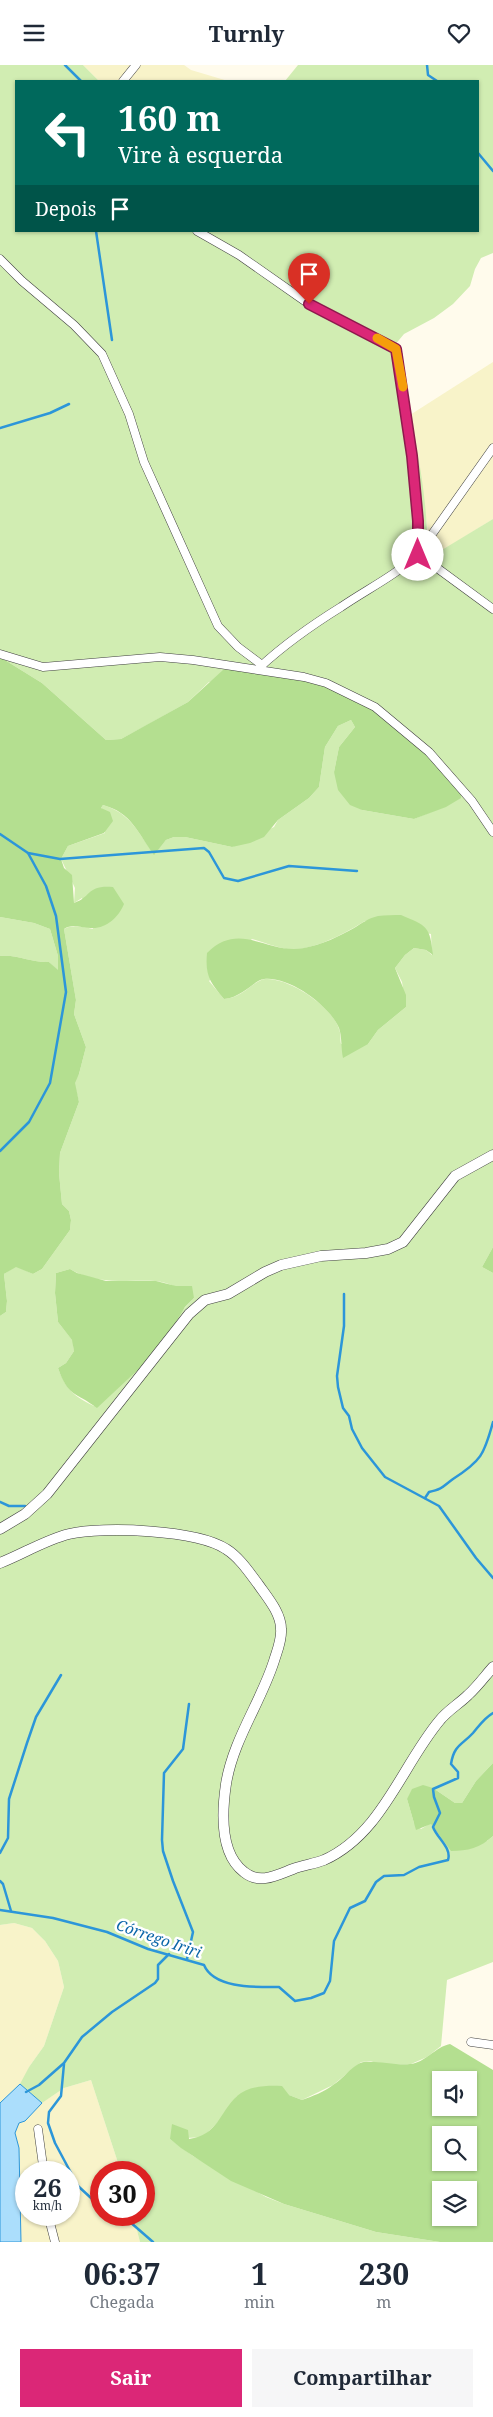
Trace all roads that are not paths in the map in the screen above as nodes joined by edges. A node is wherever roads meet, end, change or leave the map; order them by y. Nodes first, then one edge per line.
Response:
1 (136, 65) edge
2 (124, 80) edge
3 (199, 232) edge
4 (0, 259) edge
5 (493, 448) edge
6 (418, 555) junction
7 (493, 609) edge
8 (0, 654) edge
9 (259, 667) junction
10 (493, 832) edge
11 (493, 1155) edge
12 (0, 1529) edge
13 (0, 1563) edge
14 (493, 1667) edge
15 (471, 2042) dead end
16 (493, 2045) edge
17 (38, 2129) dead end
18 (42, 2161) edge
19 (51, 2226) edge
20 (55, 2242) edge

1 - 2 street
3 - 6 street
4 - 9 street
5 - 6 street
6 - 7 street
6 - 9 street
8 - 9 street
9 - 10 street
11 - 12 street
13 - 14 street
15 - 16 street
17 - 18 street
19 - 20 street

